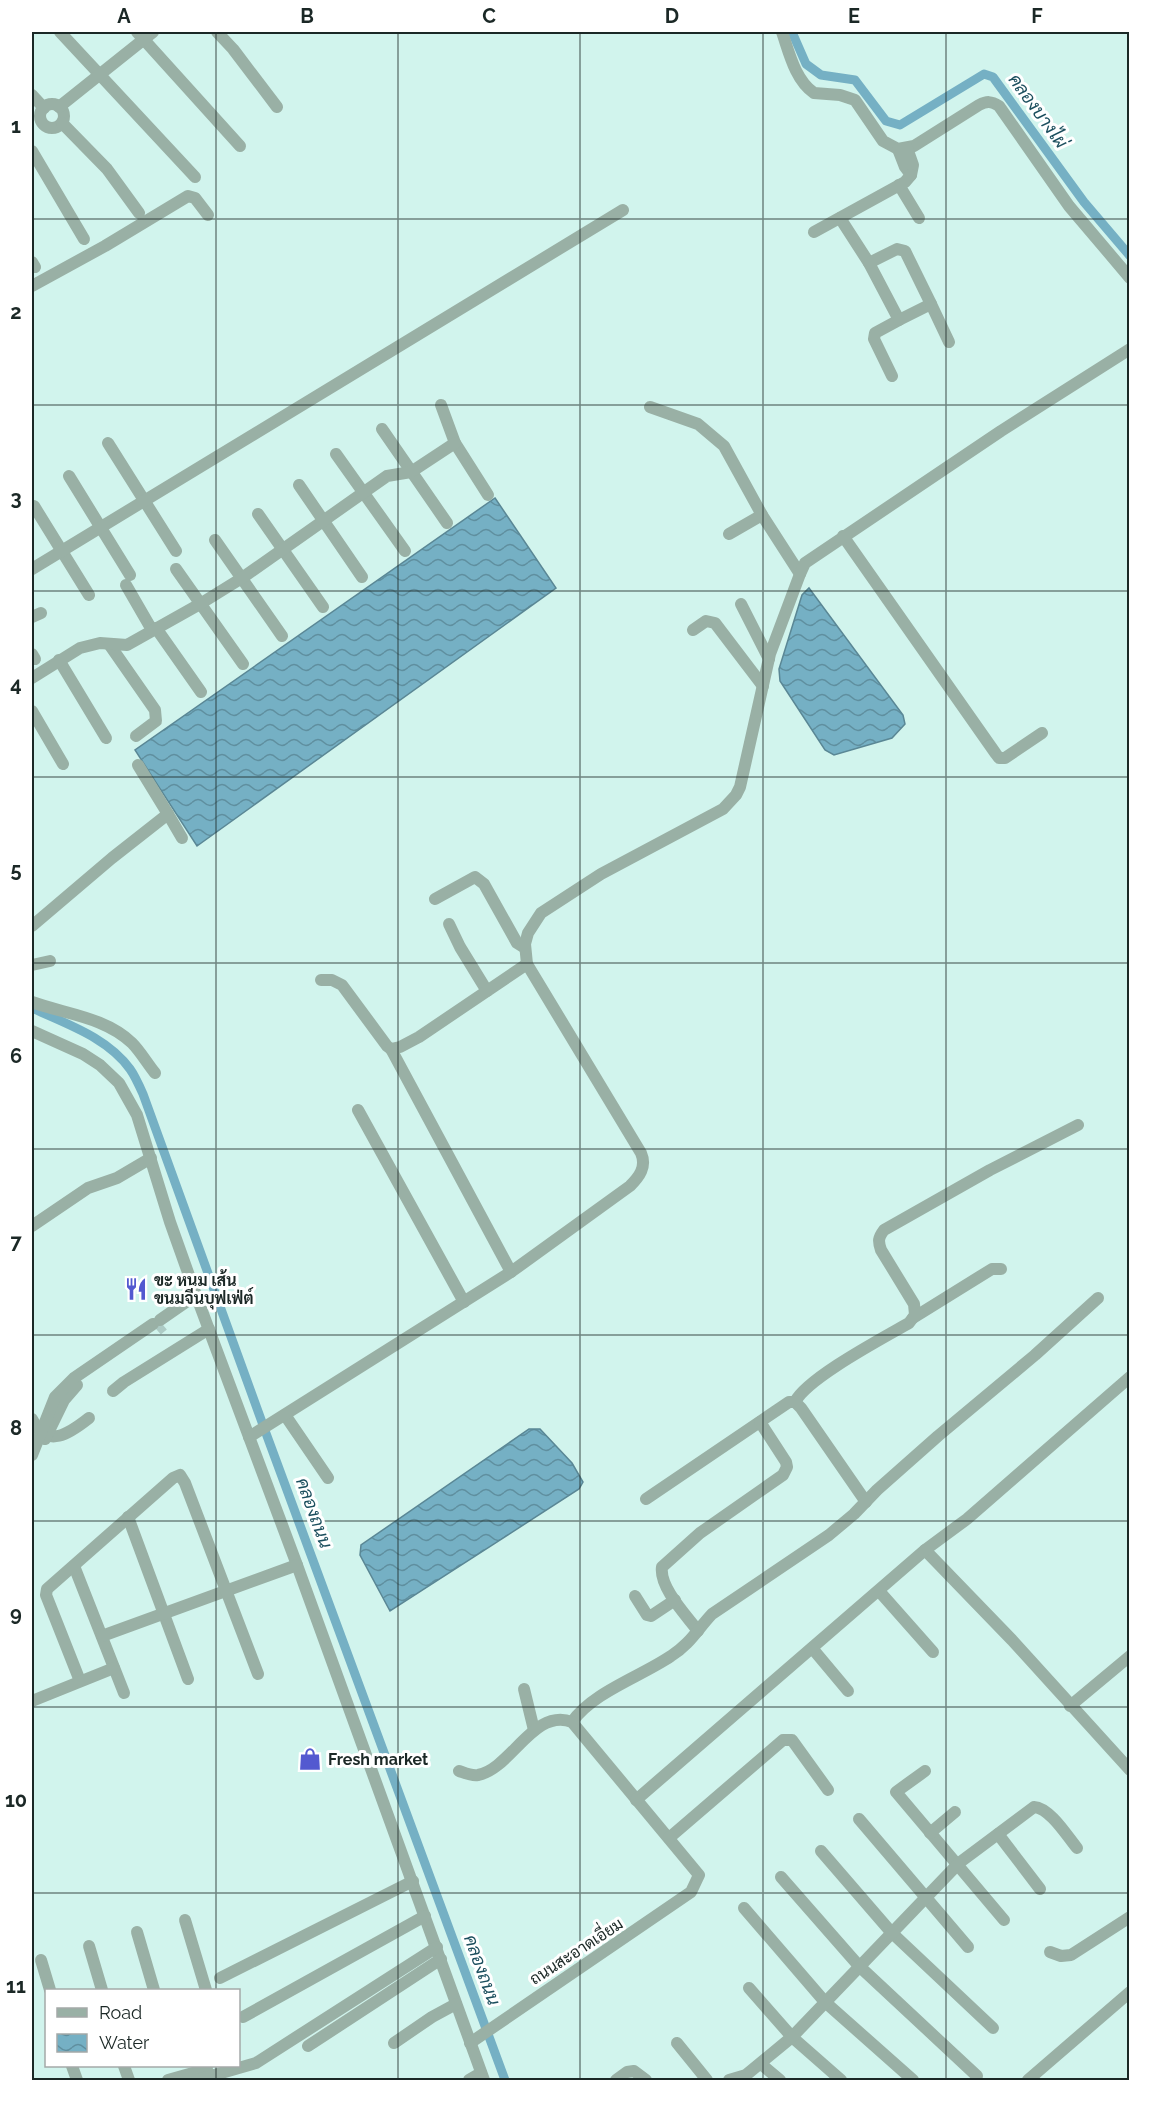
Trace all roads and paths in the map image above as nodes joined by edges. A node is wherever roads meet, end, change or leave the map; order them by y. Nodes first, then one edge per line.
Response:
1 (60, 32) edge
2 (217, 32) edge
3 (782, 32) edge
4 (145, 34) edge
5 (99, 74) junction
6 (32, 95) edge
7 (59, 107) junction
8 (277, 107) dead end
9 (44, 108) junction
10 (42, 123) junction
11 (62, 123) junction
12 (32, 132) edge
13 (240, 146) dead end
14 (903, 148) junction
15 (32, 151) edge
16 (195, 177) dead end
17 (899, 185) junction
18 (623, 210) dead end
19 (139, 213) dead end
20 (208, 216) dead end
21 (840, 218) junction
22 (919, 218) dead end
23 (814, 232) dead end
24 (84, 239) dead end
25 (869, 263) junction
26 (1130, 278) edge
27 (32, 286) edge
28 (931, 304) junction
29 (899, 320) junction
30 (949, 342) dead end
31 (1130, 348) edge
32 (892, 376) dead end
33 (441, 405) dead end
34 (650, 407) dead end
35 (382, 429) dead end
36 (108, 443) dead end
37 (455, 444) junction
38 (336, 454) dead end
39 (411, 472) junction
40 (69, 477) dead end
41 (299, 485) dead end
42 (363, 492) junction
43 (488, 495) dead end
44 (144, 500) junction
45 (34, 506) dead end
46 (258, 514) dead end
47 (762, 515) junction
48 (323, 520) junction
49 (447, 523) dead end
50 (100, 527) junction
51 (729, 534) dead end
52 (843, 536) junction
53 (215, 540) dead end
54 (282, 548) junction
55 (61, 550) junction
56 (176, 551) dead end
57 (405, 551) dead end
58 (32, 568) edge
59 (176, 569) dead end
60 (800, 573) junction
61 (362, 577) dead end
62 (242, 578) junction
63 (89, 595) dead end
64 (200, 604) junction
65 (741, 604) dead end
66 (323, 607) dead end
67 (154, 629) junction
68 (693, 630) dead end
69 (282, 636) dead end
70 (109, 644) junction
71 (769, 659) junction
72 (59, 660) junction
73 (243, 664) dead end
74 (32, 678) edge
75 (763, 686) junction
76 (201, 692) dead end
77 (32, 711) edge
78 (1042, 733) dead end
79 (136, 736) dead end
80 (106, 738) dead end
81 (63, 764) dead end
82 (138, 765) dead end
83 (168, 814) junction
84 (182, 838) dead end
85 (435, 899) dead end
86 (449, 924) dead end
87 (32, 926) edge
88 (525, 948) junction
89 (50, 961) dead end
90 (527, 964) junction
91 (32, 965) edge
92 (321, 980) dead end
93 (487, 991) junction
94 (32, 1002) edge
95 (32, 1031) edge
96 (391, 1049) junction
97 (154, 1073) dead end
98 (358, 1110) dead end
99 (1078, 1125) dead end
100 (151, 1158) junction
101 (32, 1226) edge
102 (1000, 1269) dead end
103 (511, 1272) junction
104 (197, 1298) junction
105 (1098, 1298) dead end
106 (464, 1302) junction
107 (913, 1318) junction
108 (208, 1329) junction
109 (1130, 1377) edge
110 (113, 1391) dead end
111 (795, 1402) junction
112 (88, 1418) dead end
113 (280, 1418) junction
114 (32, 1419) edge
115 (760, 1422) junction
116 (44, 1434) junction
117 (253, 1435) junction
118 (32, 1456) edge
119 (328, 1478) dead end
120 (646, 1499) dead end
121 (866, 1502) junction
122 (128, 1517) junction
123 (926, 1550) junction
124 (297, 1565) junction
125 (74, 1566) junction
126 (226, 1591) junction
127 (879, 1591) junction
128 (635, 1596) dead end
129 (675, 1600) junction
130 (164, 1613) junction
131 (698, 1631) junction
132 (102, 1636) junction
133 (812, 1648) junction
134 (933, 1652) dead end
135 (1130, 1656) edge
136 (114, 1668) junction
137 (258, 1674) dead end
138 (188, 1679) dead end
139 (80, 1681) junction
140 (524, 1689) dead end
141 (848, 1691) dead end
142 (124, 1693) dead end
143 (32, 1701) edge
144 (1070, 1706) junction
145 (572, 1722) junction
146 (534, 1730) junction
147 (1130, 1770) edge
148 (459, 1771) dead end
149 (925, 1771) dead end
150 (828, 1790) dead end
151 (636, 1800) junction
152 (955, 1812) dead end
153 (859, 1820) dead end
154 (930, 1833) junction
155 (998, 1834) junction
156 (669, 1838) junction
157 (1077, 1848) dead end
158 (821, 1851) dead end
159 (957, 1865) junction
160 (781, 1876) dead end
161 (412, 1881) junction
162 (1040, 1889) dead end
163 (925, 1897) junction
164 (744, 1908) dead end
165 (425, 1916) junction
166 (1130, 1917) edge
167 (184, 1920) dead end
168 (1004, 1920) dead end
169 (136, 1932) dead end
170 (891, 1932) junction
171 (88, 1946) dead end
172 (968, 1947) dead end
173 (437, 1948) junction
174 (1050, 1952) dead end
175 (40, 1960) dead end
176 (859, 1966) junction
177 (220, 1978) dead end
178 (749, 1988) dead end
179 (50, 1989) edge
180 (102, 1989) edge
181 (154, 1989) edge
182 (206, 1989) edge
183 (1130, 1992) edge
184 (825, 2002) junction
185 (456, 2004) junction
186 (243, 2016) dead end
187 (993, 2028) dead end
188 (792, 2037) junction
189 (474, 2040) junction
190 (394, 2043) dead end
191 (677, 2043) dead end
192 (276, 2046) junction
193 (308, 2046) dead end
194 (240, 2059) edge
195 (761, 2064) junction
196 (227, 2071) edge
197 (177, 2076) edge
198 (977, 2076) dead end
199 (483, 2077) edge
200 (197, 2080) edge
201 (469, 2080) edge
202 (616, 2080) edge
203 (646, 2080) edge
204 (707, 2080) edge
205 (729, 2080) edge
206 (780, 2080) edge
207 (841, 2080) edge
208 (913, 2080) edge
209 (1028, 2080) edge

1 - 5 street
2 - 8 street
3 - 14 street
4 - 5 street
4 - 13 street
5 - 7 street
5 - 16 street
6 - 9 street
7 - 9 street
7 - 11 street
9 - 10 street
10 - 11 street
10 - 12 street
11 - 19 street
14 - 17 street
14 - 26 street
15 - 24 street
17 - 21 street
17 - 22 street
18 - 44 street
20 - 27 street
21 - 23 street
21 - 25 street
25 - 28 street
25 - 29 street
28 - 29 street
28 - 30 street
29 - 32 street
31 - 52 street
33 - 37 street
34 - 47 street
35 - 39 street
36 - 44 street
37 - 39 street
37 - 43 street
38 - 42 street
39 - 42 street
39 - 49 street
40 - 50 street
41 - 48 street
42 - 48 street
42 - 57 street
44 - 50 street
44 - 56 street
45 - 55 street
46 - 54 street
47 - 51 street
47 - 60 street
48 - 54 street
48 - 61 street
50 - 55 street
50 - 67 street
52 - 60 street
52 - 78 street
53 - 62 street
54 - 62 street
54 - 66 street
55 - 58 street
55 - 63 street
59 - 64 street
60 - 71 street
62 - 64 street
62 - 69 street
64 - 67 street
64 - 73 street
65 - 71 street
67 - 70 street
67 - 76 street
68 - 75 street
70 - 72 street
70 - 79 street
71 - 75 street
72 - 74 street
72 - 80 street
75 - 88 street
77 - 81 street
82 - 83 street
83 - 84 street
83 - 87 street
85 - 88 street
86 - 93 street
88 - 90 street
89 - 91 street
90 - 93 street
90 - 103 street
92 - 96 street
93 - 96 street
94 - 97 street
95 - 100 street
96 - 103 street
98 - 106 street
99 - 107 street
100 - 101 street
100 - 104 street
102 - 107 street
103 - 106 street
104 - 108 street
104 - 116 street
105 - 121 street
106 - 113 street
107 - 111 street
108 - 110 street
108 - 117 street
109 - 123 street
111 - 115 street
111 - 121 street
112 - 116 street
113 - 117 street
113 - 119 street
114 - 116 street
115 - 120 street
115 - 129 street
116 - 118 street
117 - 124 street
121 - 131 street
122 - 125 street
122 - 126 street
122 - 130 street
123 - 127 street
123 - 144 street
124 - 126 street
124 - 161 street
125 - 132 street
125 - 139 street
126 - 130 street
126 - 137 street
127 - 133 street
127 - 134 street
128 - 129 street
129 - 131 street
130 - 132 street
130 - 138 street
131 - 145 street
132 - 136 street
133 - 141 street
133 - 151 street
135 - 144 street
136 - 139 street
136 - 142 street
139 - 143 street
140 - 146 street
144 - 147 street
145 - 146 street
145 - 151 street
146 - 148 street
149 - 154 street
150 - 156 street
151 - 156 street
152 - 154 street
153 - 163 street
154 - 159 street
155 - 157 street
155 - 159 street
155 - 162 street
156 - 189 street, ถนนสะอาดเอี่ยม
158 - 170 street
159 - 163 street
159 - 168 street
160 - 176 street
161 - 165 street
161 - 177 street
163 - 170 street
163 - 172 street
164 - 184 street
165 - 173 street
165 - 186 street
166 - 174 street
167 - 182 street
169 - 181 street
170 - 176 street
170 - 187 street
171 - 180 street
173 - 185 street
173 - 192 street
173 - 193 street
175 - 179 street
176 - 184 street
176 - 198 street
178 - 188 street
183 - 209 street
184 - 188 street
184 - 208 street
185 - 189 street
185 - 190 street
188 - 195 street
188 - 207 street
189 - 199 street
191 - 204 street
192 - 194 street
192 - 196 street
195 - 205 street
195 - 206 street
196 - 197 street
196 - 200 street
199 - 201 street
202 - 203 street

